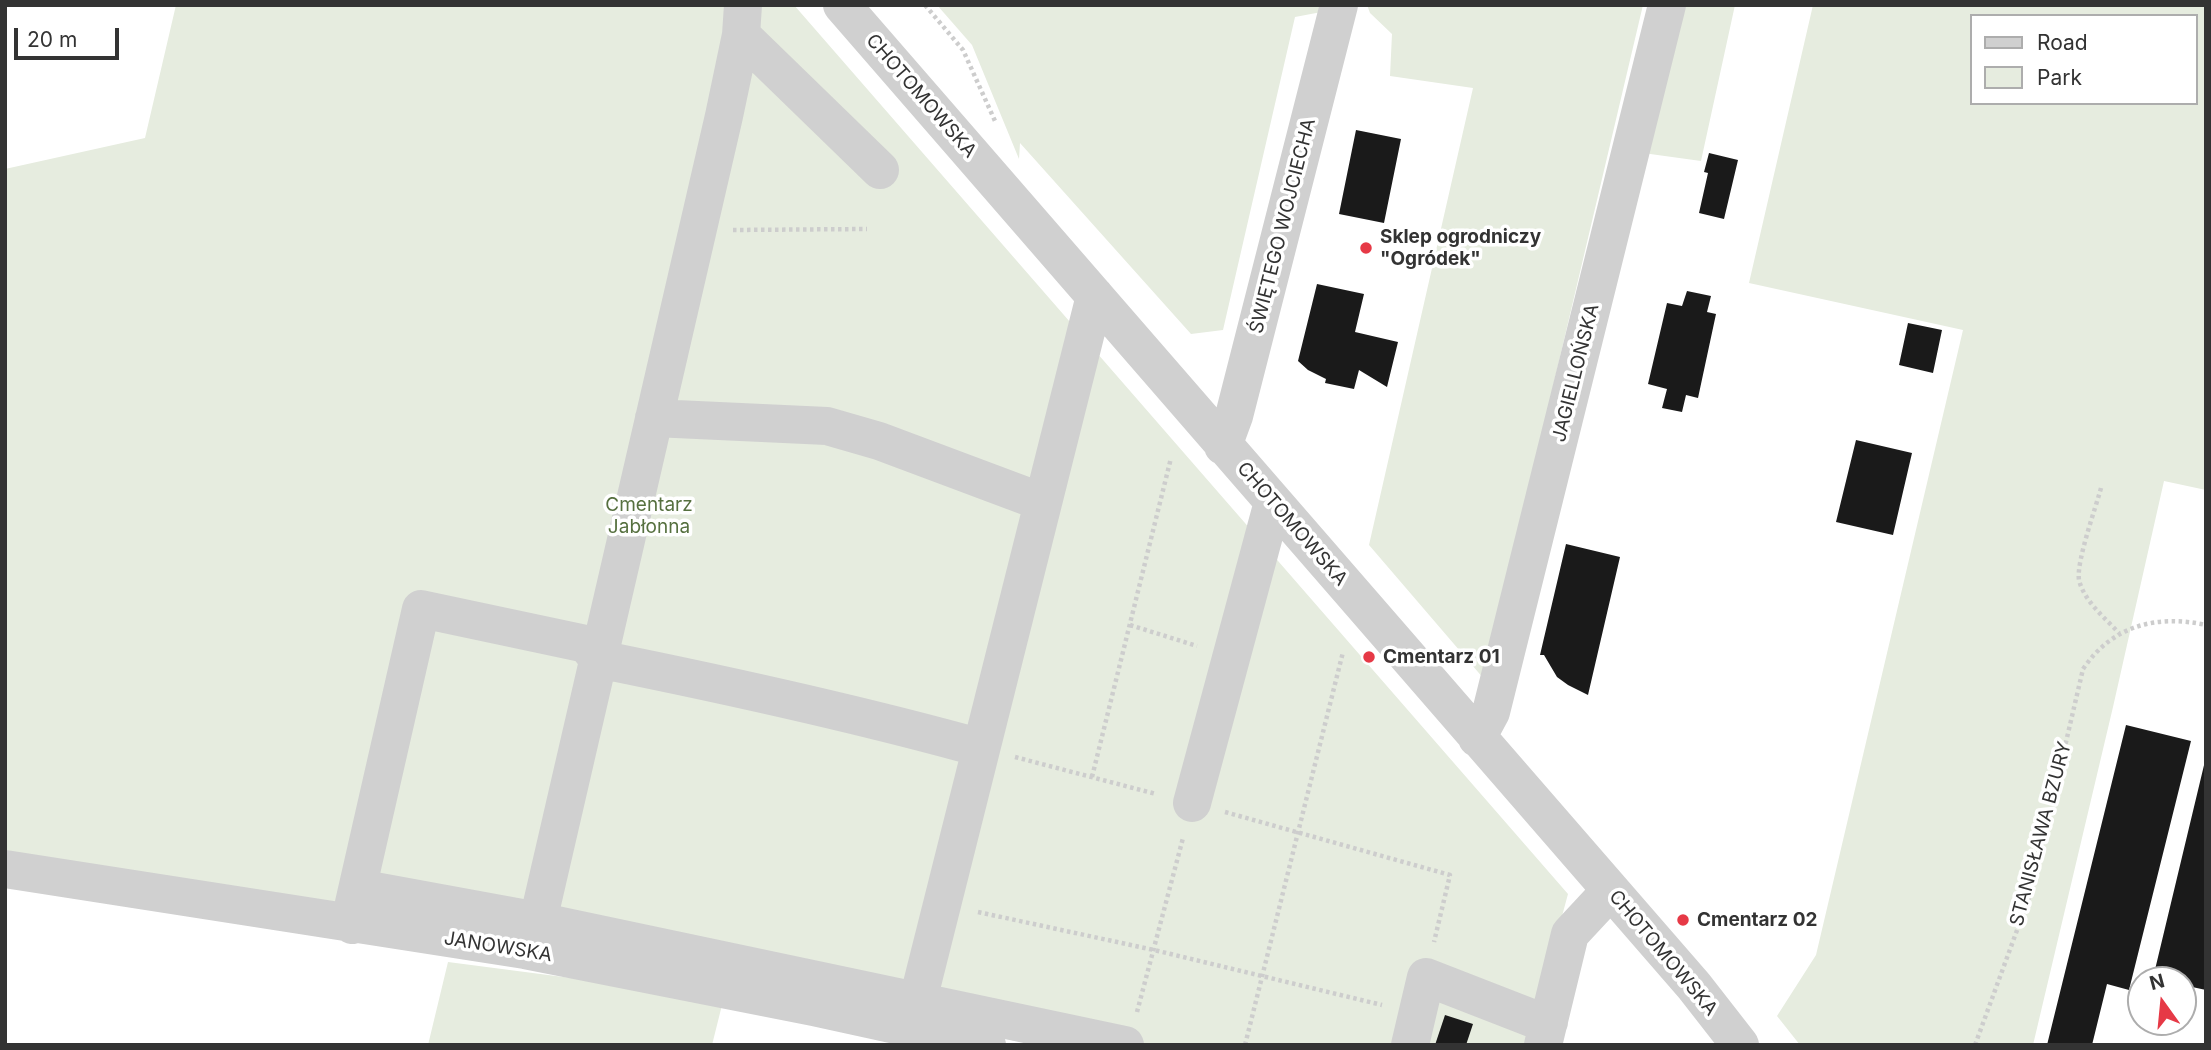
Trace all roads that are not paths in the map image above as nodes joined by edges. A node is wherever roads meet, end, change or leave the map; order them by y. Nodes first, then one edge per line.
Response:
1 (842, 5) edge
2 (1339, 5) edge
3 (1667, 5) edge
4 (742, 20) edge
5 (880, 170) dead end
6 (1095, 296) junction
7 (653, 418) junction
8 (1223, 446) junction
9 (1042, 502) junction
10 (1273, 502) junction
11 (598, 660) junction
12 (1476, 738) junction
13 (981, 748) junction
14 (1192, 803) road end
15 (5, 869) edge
16 (358, 888) junction
17 (1610, 891) junction
18 (538, 920) junction
19 (352, 925) junction
20 (1417, 1012) edge
21 (914, 1014) junction
22 (1130, 1033) edge
23 (1546, 1033) edge
24 (988, 1045) edge
25 (1740, 1045) edge

1 - 6 street, CHOTOMOWSKA
2 - 8 street, ŚWIĘTEGO WOJCIECHA
3 - 12 street, JAGIELLOŃSKA
4 - 5 street
4 - 7 street
6 - 8 street, CHOTOMOWSKA
6 - 9 street
7 - 9 street
7 - 11 street
8 - 10 street, CHOTOMOWSKA
9 - 13 street
10 - 12 street, CHOTOMOWSKA
10 - 14 street
11 - 13 street
11 - 16 street
11 - 18 street
12 - 17 street, CHOTOMOWSKA
13 - 21 street
15 - 19 street, JANOWSKA
16 - 18 street
16 - 19 street
17 - 23 street
17 - 25 street, CHOTOMOWSKA
18 - 21 street
19 - 21 street, JANOWSKA
20 - 23 street
21 - 22 street
21 - 24 street, JANOWSKA

